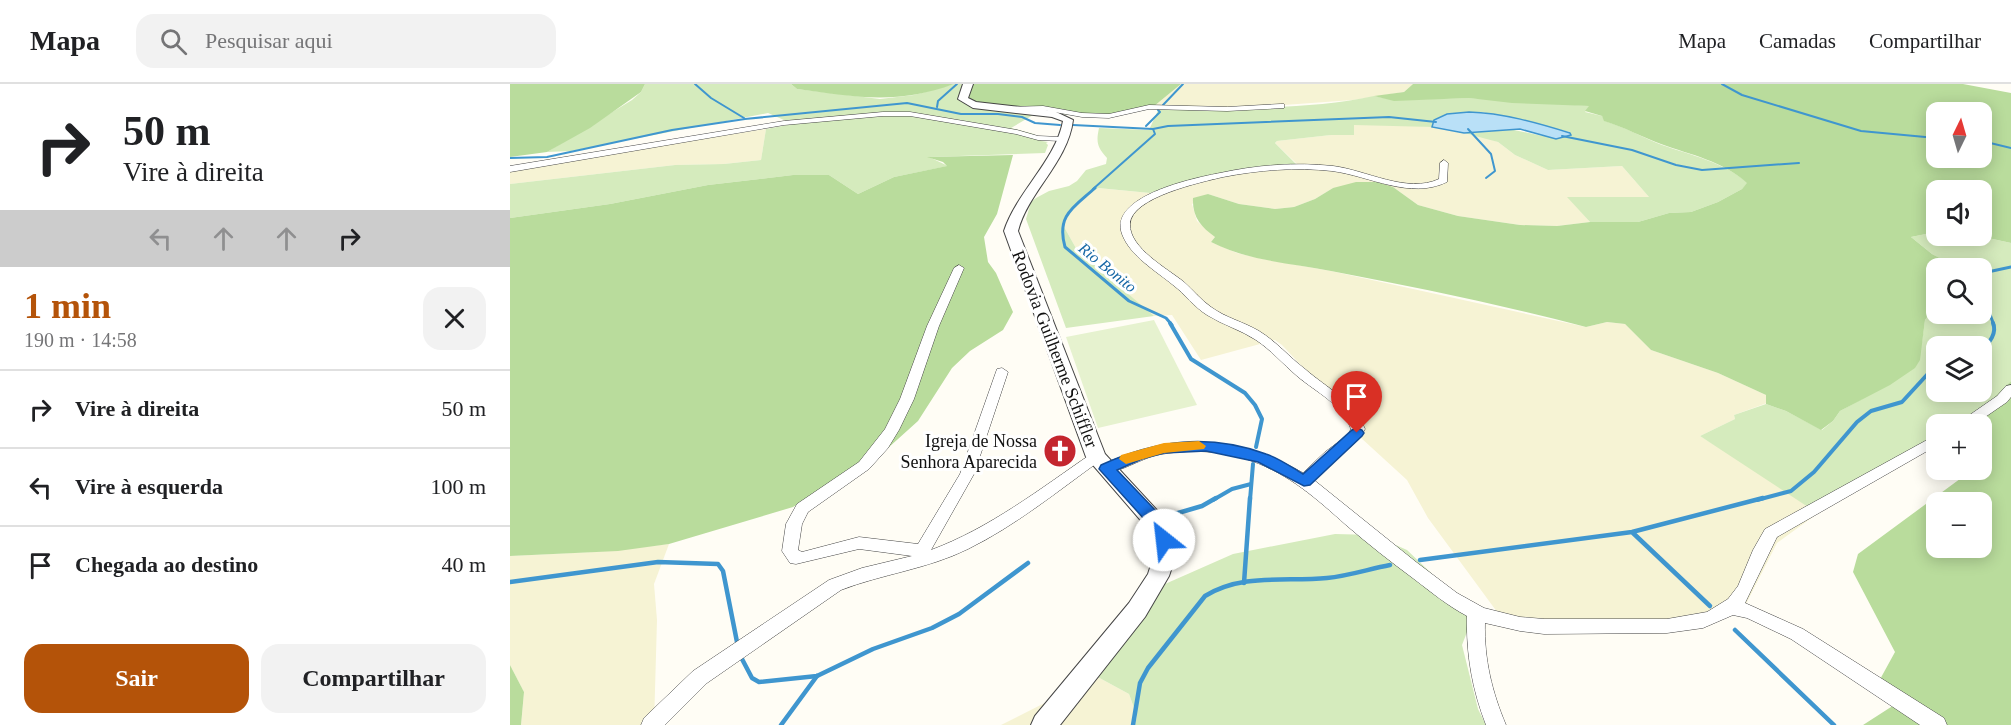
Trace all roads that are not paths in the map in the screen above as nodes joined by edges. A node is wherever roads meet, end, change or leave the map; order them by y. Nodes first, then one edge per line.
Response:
1 (968, 84) edge
2 (1281, 106) dead end
3 (1009, 109) junction
4 (1061, 139) junction
5 (1444, 163) dead end
6 (510, 169) edge
7 (959, 268) dead end
8 (1002, 372) dead end
9 (2011, 389) edge
10 (1980, 414) edge
11 (1926, 446) edge
12 (1101, 463) junction
13 (1304, 481) junction
14 (925, 555) junction
15 (1731, 607) junction
16 (1476, 612) junction
17 (651, 725) edge
18 (1044, 725) edge
19 (1496, 725) edge
20 (1937, 725) edge

1 - 3 street, Rodovia Guilherme Schiffler
2 - 3 street
3 - 4 street, Rodovia Guilherme Schiffler
4 - 6 street
4 - 12 street, Rodovia Guilherme Schiffler
5 - 13 street
7 - 14 street
8 - 14 street
9 - 10 street
11 - 15 street
12 - 13 street
12 - 14 street
12 - 18 street, Rodovia Guilherme Schiffler
13 - 16 street
14 - 17 street
15 - 16 street
15 - 20 street
16 - 19 street

